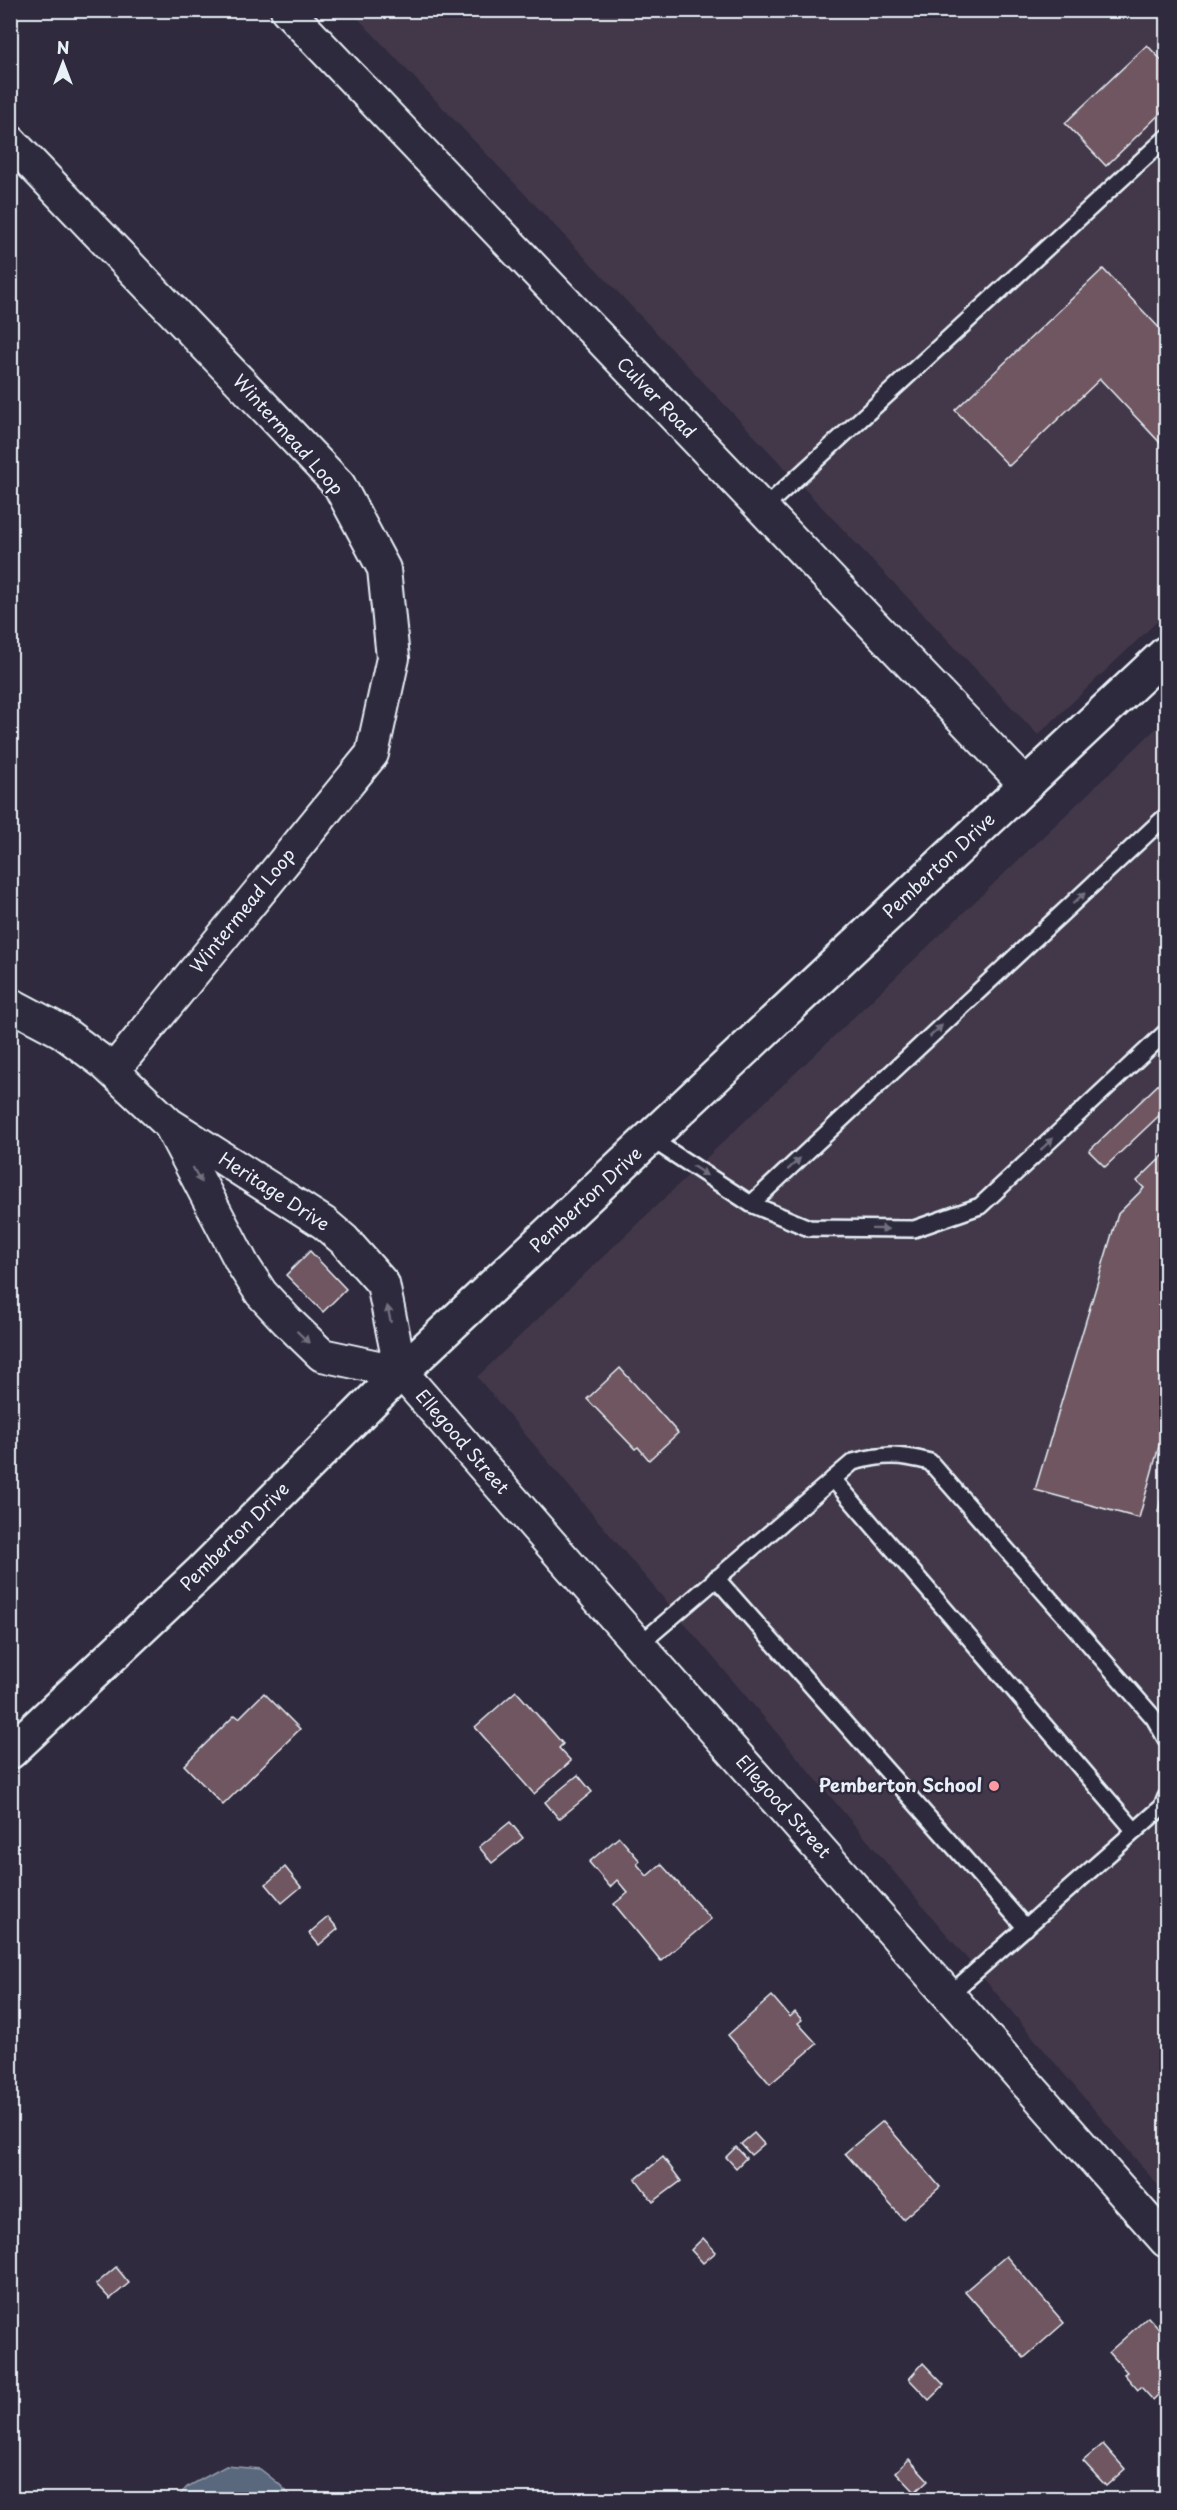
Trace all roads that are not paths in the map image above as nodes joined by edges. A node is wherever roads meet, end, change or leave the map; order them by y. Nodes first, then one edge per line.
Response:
1 (287, 10) edge
2 (1167, 138) edge
3 (10, 141) edge
4 (763, 509) junction
5 (1167, 653) edge
6 (1026, 784) junction
7 (1167, 816) edge
8 (10, 1004) edge
9 (1167, 1032) edge
10 (112, 1071) junction
11 (169, 1124) junction
12 (651, 1139) junction
13 (751, 1204) junction
14 (401, 1372) junction
15 (833, 1479) junction
16 (716, 1578) junction
17 (639, 1644) junction
18 (1167, 1739) edge
19 (10, 1752) edge
20 (1167, 1797) edge
21 (1135, 1831) junction
22 (1026, 1928) junction
23 (950, 1995) junction
24 (1167, 2241) edge

1 - 4 street, Culver Road
2 - 4 lane
3 - 10 street, Wintermead Loop
4 - 6 street, Culver Road
5 - 6 street, Pemberton Drive
6 - 12 street, Pemberton Drive
13 -> 7 lane
8 - 10 street, Heritage Drive
13 -> 9 lane
10 - 11 street, Heritage Drive
14 -> 11 street, Heritage Drive
11 -> 14 street, Heritage Drive
12 -> 13 lane
12 - 14 street, Pemberton Drive
14 - 17 street, Ellegood Street
14 - 19 street, Pemberton Drive
15 - 16 lane
15 - 18 lane
15 - 21 lane
16 - 17 lane
16 - 22 lane
17 - 23 street, Ellegood Street
20 - 21 lane
21 - 22 lane
22 - 23 lane
23 - 24 street, Ellegood Street

